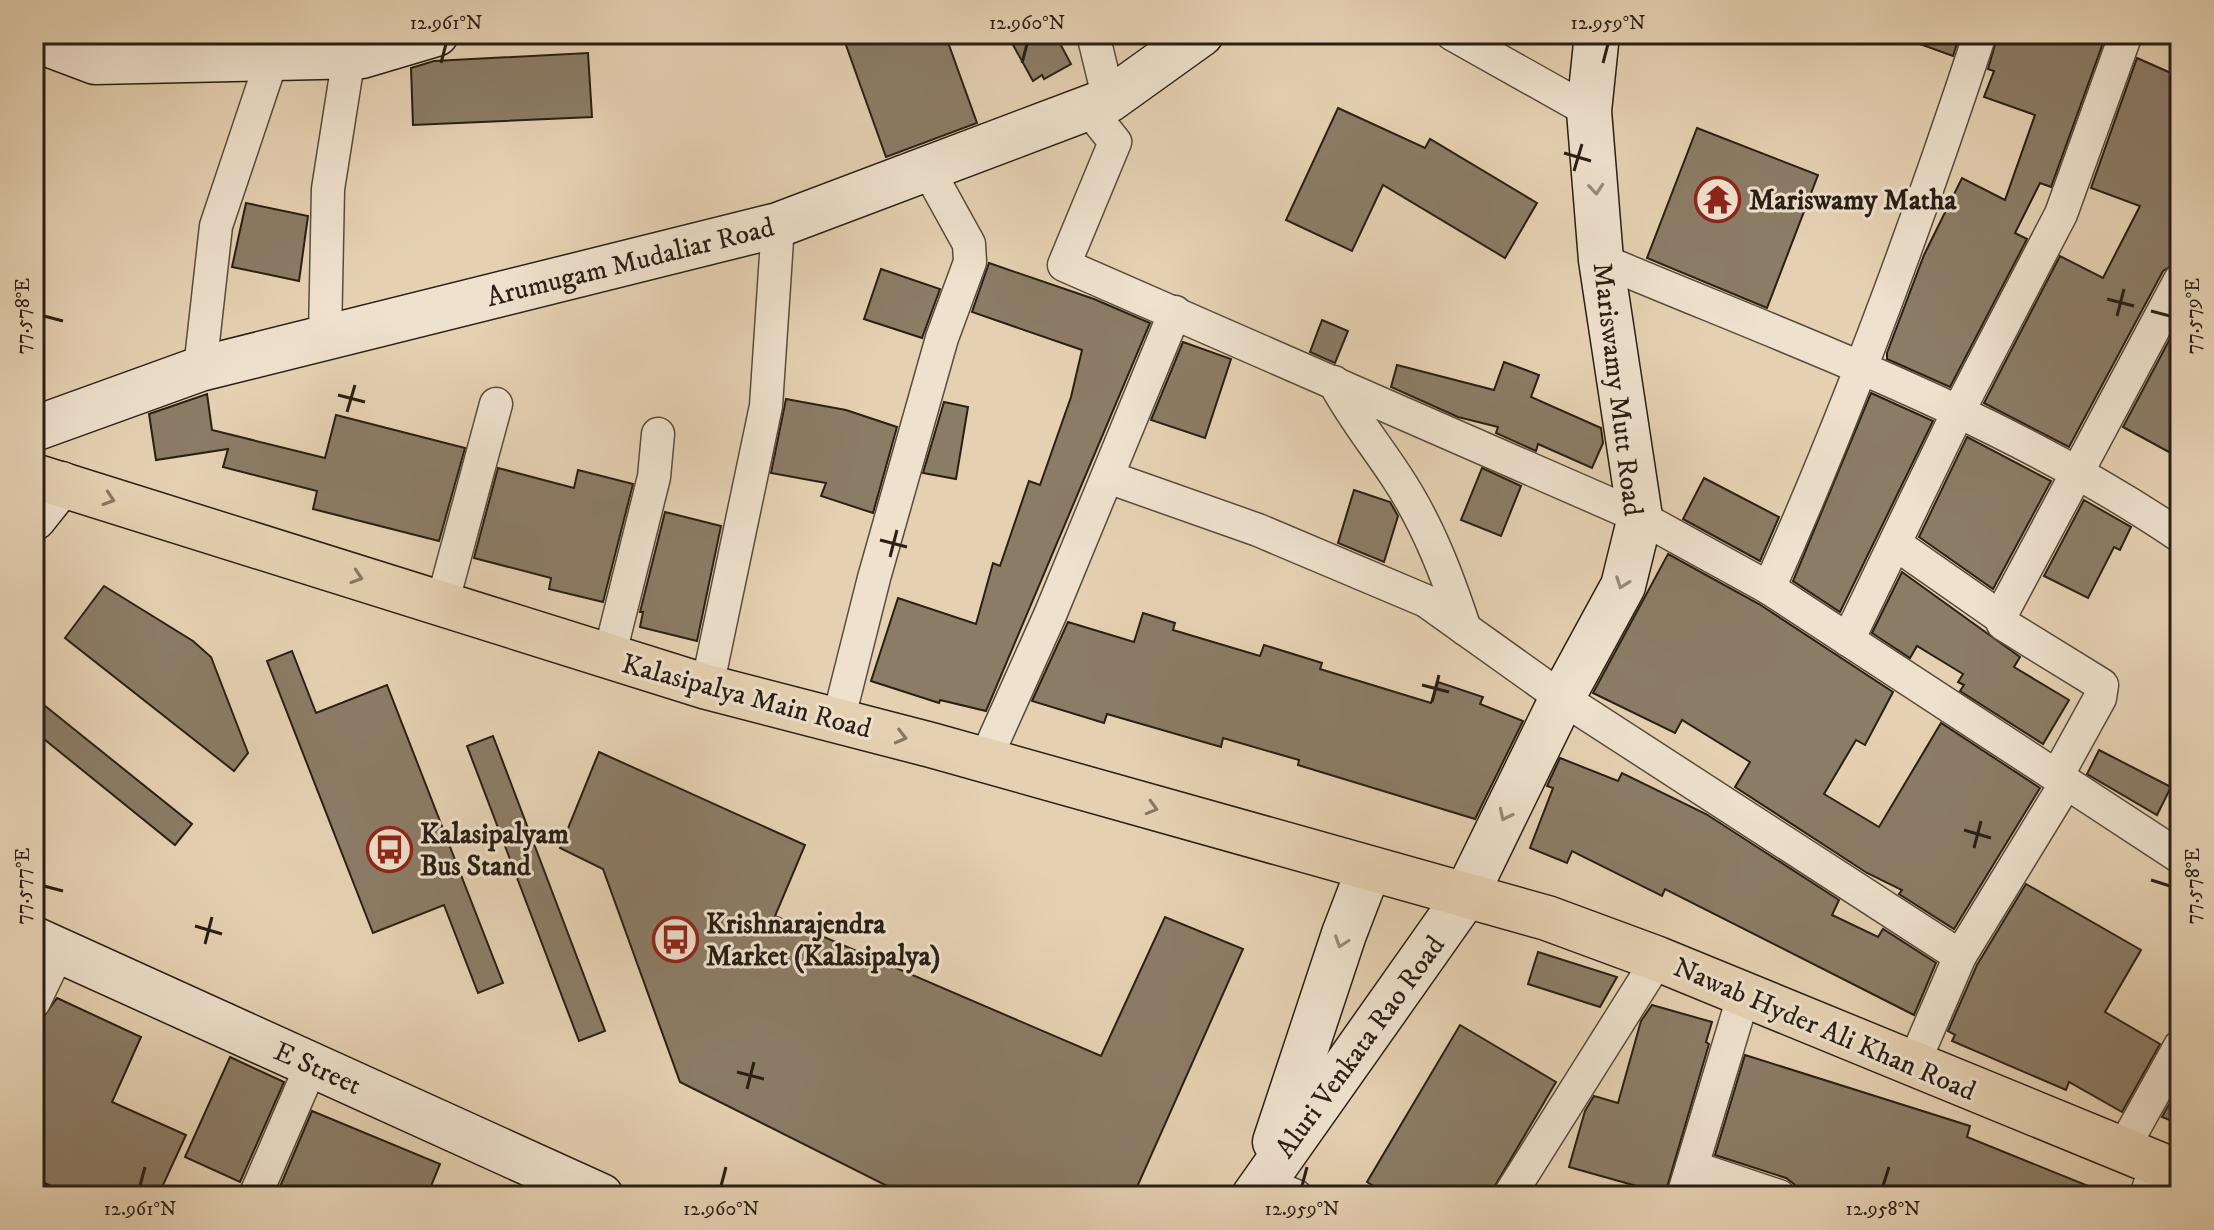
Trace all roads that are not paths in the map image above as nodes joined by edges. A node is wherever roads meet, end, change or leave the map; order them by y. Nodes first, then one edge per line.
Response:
1 (436, 34) edge
2 (1093, 34) edge
3 (1201, 34) edge
4 (1452, 34) edge
5 (1597, 34) edge
6 (1980, 34) edge
7 (2126, 34) edge
8 (62, 42) edge
9 (273, 56) junction
10 (349, 56) junction
11 (1099, 104) junction
12 (1589, 111) junction
13 (927, 168) junction
14 (778, 225) junction
15 (1601, 260) junction
16 (2180, 280) edge
17 (1175, 312) junction
18 (325, 336) junction
19 (200, 369) junction
20 (1859, 369) junction
21 (1334, 382) junction
22 (496, 404) dead end
23 (1959, 410) junction
24 (34, 429) edge
25 (658, 434) dead end
26 (2074, 474) junction
27 (1108, 477) junction
28 (48, 480) edge
29 (1640, 517) junction
30 (34, 518) edge
31 (2180, 536) edge
32 (1897, 545) junction
33 (1769, 588) junction
34 (442, 604) junction
35 (2000, 617) junction
36 (1465, 629) junction
37 (1848, 640) junction
38 (609, 657) junction
39 (707, 687) junction
40 (1562, 698) junction
41 (838, 721) junction
42 (985, 760) junction
43 (2062, 779) junction
44 (2180, 857) edge
45 (1369, 869) junction
46 (1465, 897) junction
47 (46, 944) edge
48 (1960, 956) junction
49 (1658, 959) junction
50 (1744, 994) junction
51 (34, 1002) edge
52 (2180, 1046) edge
53 (312, 1064) junction
54 (1913, 1065) junction
55 (2151, 1172) edge
56 (1688, 1181) edge
57 (578, 1191) edge
58 (1271, 1191) edge
59 (255, 1196) edge
60 (1509, 1196) edge
61 (1779, 1196) edge

1 - 10 street
2 - 11 street
3 - 11 street, Arumugam Mudaliar Road
4 - 12 street
5 - 12 street, Mariswamy Mutt Road
6 - 20 street
7 - 23 street
8 - 9 street
9 - 10 street
9 - 19 street
10 - 18 street
11 - 13 street, Arumugam Mudaliar Road
11 - 17 street
12 -> 15 street, Mariswamy Mutt Road
13 - 14 street, Arumugam Mudaliar Road
13 - 41 street
14 - 18 street, Arumugam Mudaliar Road
14 - 39 street
15 - 20 street
15 - 29 street, Mariswamy Mutt Road
16 - 26 street
17 - 21 street
17 - 27 street
18 - 19 street, Arumugam Mudaliar Road
19 - 24 street, Arumugam Mudaliar Road
20 - 23 street
20 - 33 street
21 - 29 street
21 - 36 street
22 - 34 street
23 - 26 street
23 - 32 street
25 - 38 street
26 - 31 street
26 - 35 street
27 - 36 street
27 - 42 street
28 - 30 street
28 -> 34 main road, Kalasipalya Main Road
29 - 33 street
29 -> 40 street, Mariswamy Mutt Road
32 - 35 street
32 - 37 street
33 - 37 street
34 - 38 main road, Kalasipalya Main Road
35 - 43 street
36 - 40 street
37 - 43 street
38 - 39 main road, Kalasipalya Main Road
39 - 41 main road, Kalasipalya Main Road
40 -> 46 street, Mariswamy Mutt Road
40 - 48 street
41 -> 42 main road, Kalasipalya Main Road
42 -> 45 main road, Kalasipalya Main Road
43 - 44 street
43 - 48 street
45 - 46 main road, Kalasipalya Main Road
45 -> 58 street
46 - 49 main road, Nawab Hyder Ali Khan Road
46 - 58 street, Aluri Venkata Rao Road
47 - 51 street
47 - 53 street, E Street
48 - 54 street
49 - 50 main road, Nawab Hyder Ali Khan Road
49 - 60 street
50 - 54 main road, Nawab Hyder Ali Khan Road
50 - 56 street
52 - 55 street
53 - 57 street, E Street
53 - 59 street
54 - 55 main road, Nawab Hyder Ali Khan Road
56 - 61 street

